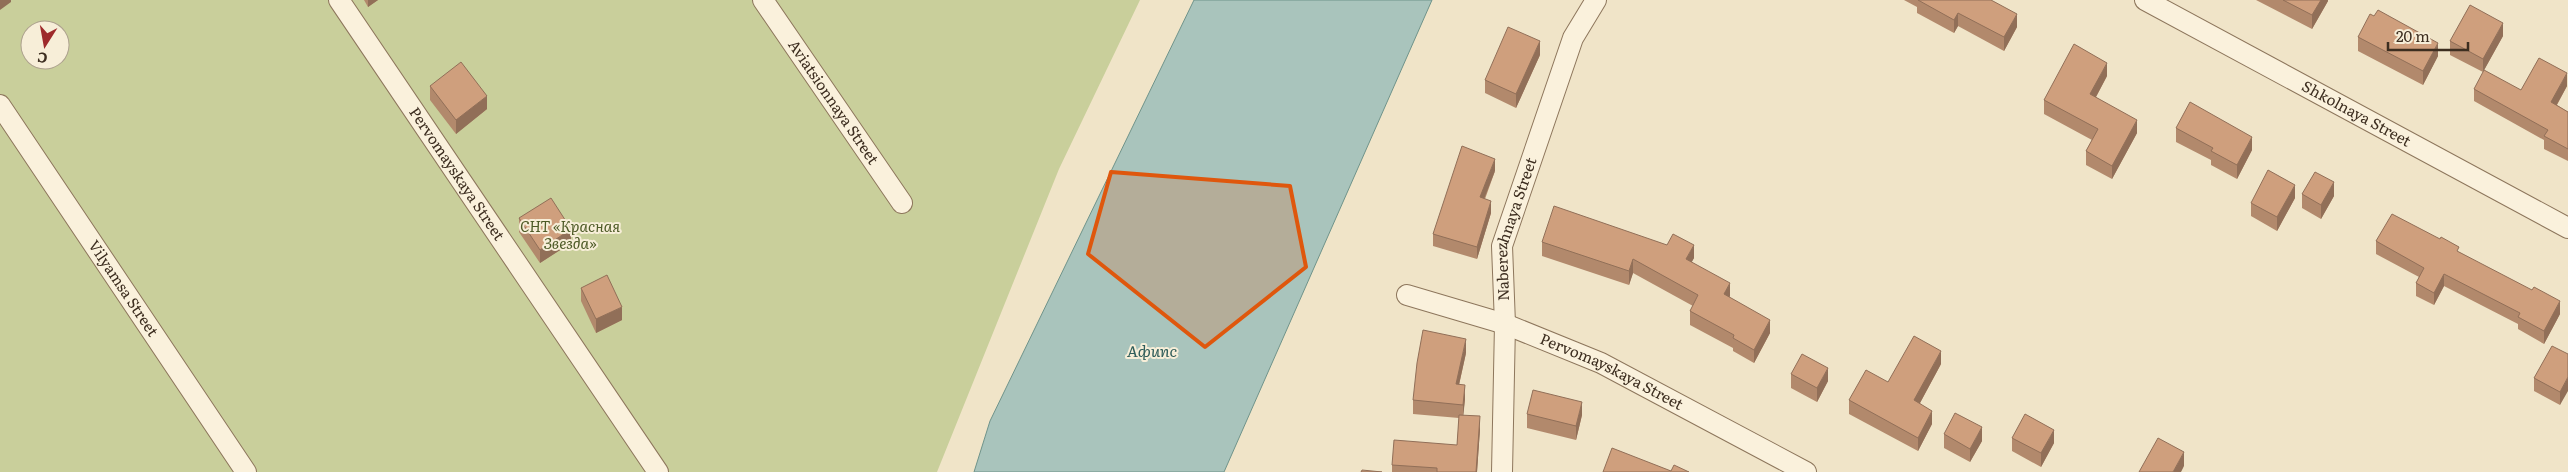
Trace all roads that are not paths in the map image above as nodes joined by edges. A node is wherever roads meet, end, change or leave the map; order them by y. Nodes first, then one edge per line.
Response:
1 (339, 0) edge
2 (763, 0) edge
3 (1596, 0) edge
4 (2146, 0) edge
5 (0, 105) edge
6 (902, 204) dead end
7 (2568, 228) edge
8 (1407, 295) dead end
9 (1505, 324) junction
10 (246, 472) edge
11 (658, 472) edge
12 (1502, 472) edge
13 (1806, 472) edge

1 - 11 street, Pervomayskaya Street
2 - 6 street, Aviatsionnaya Street
3 - 9 street, Naberezhnaya Street
4 - 7 street, Shkolnaya Street
5 - 10 street, Vilyamsa Street
8 - 9 street, Pervomayskaya Street
9 - 12 street, Naberezhnaya Street
9 - 13 street, Pervomayskaya Street

